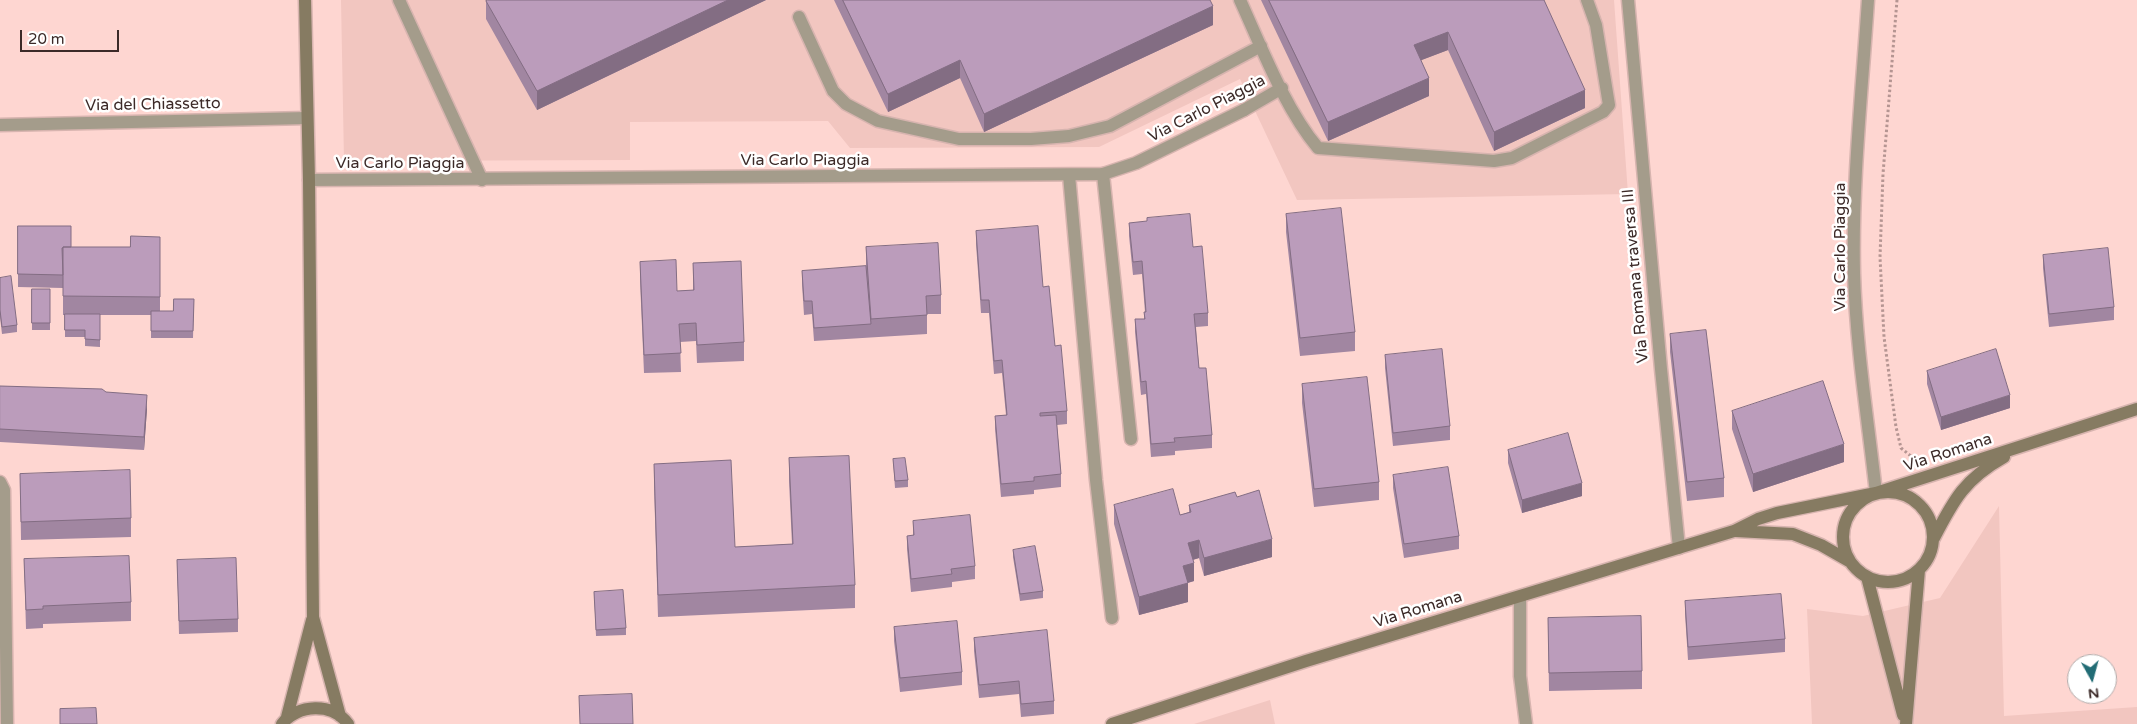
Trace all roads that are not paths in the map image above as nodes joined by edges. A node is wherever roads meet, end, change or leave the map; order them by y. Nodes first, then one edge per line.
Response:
1 (305, 0) edge
2 (400, 0) edge
3 (1240, 0) edge
4 (1587, 0) edge
5 (1628, 0) edge
6 (1868, 0) edge
7 (799, 17) dead end
8 (1261, 46) junction
9 (1282, 88) junction
10 (307, 118) junction
11 (0, 125) edge
12 (1103, 174) junction
13 (1069, 175) junction
14 (309, 180) junction
15 (482, 180) junction
16 (2137, 409) edge
17 (1131, 439) dead end
18 (2030, 442) junction
19 (0, 482) edge
20 (1876, 493) junction
21 (1734, 531) junction
22 (1934, 538) junction
23 (1679, 548) junction
24 (1850, 561) junction
25 (1919, 570) junction
26 (1867, 577) junction
27 (1520, 597) junction
28 (313, 617) junction
29 (1112, 618) dead end
30 (284, 720) edge
31 (344, 720) edge
32 (7, 724) edge
33 (1112, 724) edge
34 (1526, 724) edge
35 (1906, 724) edge

1 - 10 main road
2 - 15 street
3 - 8 street
4 - 9 street
5 - 23 street, Via Romana traversa III
6 - 20 street, Via Carlo Piaggia
7 - 8 street
8 - 9 street
9 - 12 street, Via Carlo Piaggia
10 - 11 street, Via del Chiassetto
10 - 14 main road
12 - 13 street, Via Carlo Piaggia
12 - 17 street
13 - 15 street, Via Carlo Piaggia
13 - 29 street
14 - 15 street, Via Carlo Piaggia
14 - 28 main road
16 - 18 main road, Via Romana
18 - 20 main road, Via Romana
18 - 22 main road, Via Romana
19 - 32 street
20 - 21 main road, Via Romana
20 - 22 main road, Via Romana
20 - 24 main road, Via Romana
21 - 23 main road, Via Romana
21 - 24 main road, Via Romana
22 - 25 main road, Via Romana
23 - 27 main road, Via Romana
24 - 26 main road, Via Romana
25 - 26 main road
25 - 35 main road
26 - 35 main road
27 - 33 main road, Via Romana
27 - 34 street
28 - 30 main road
28 - 31 main road
30 - 31 main road

